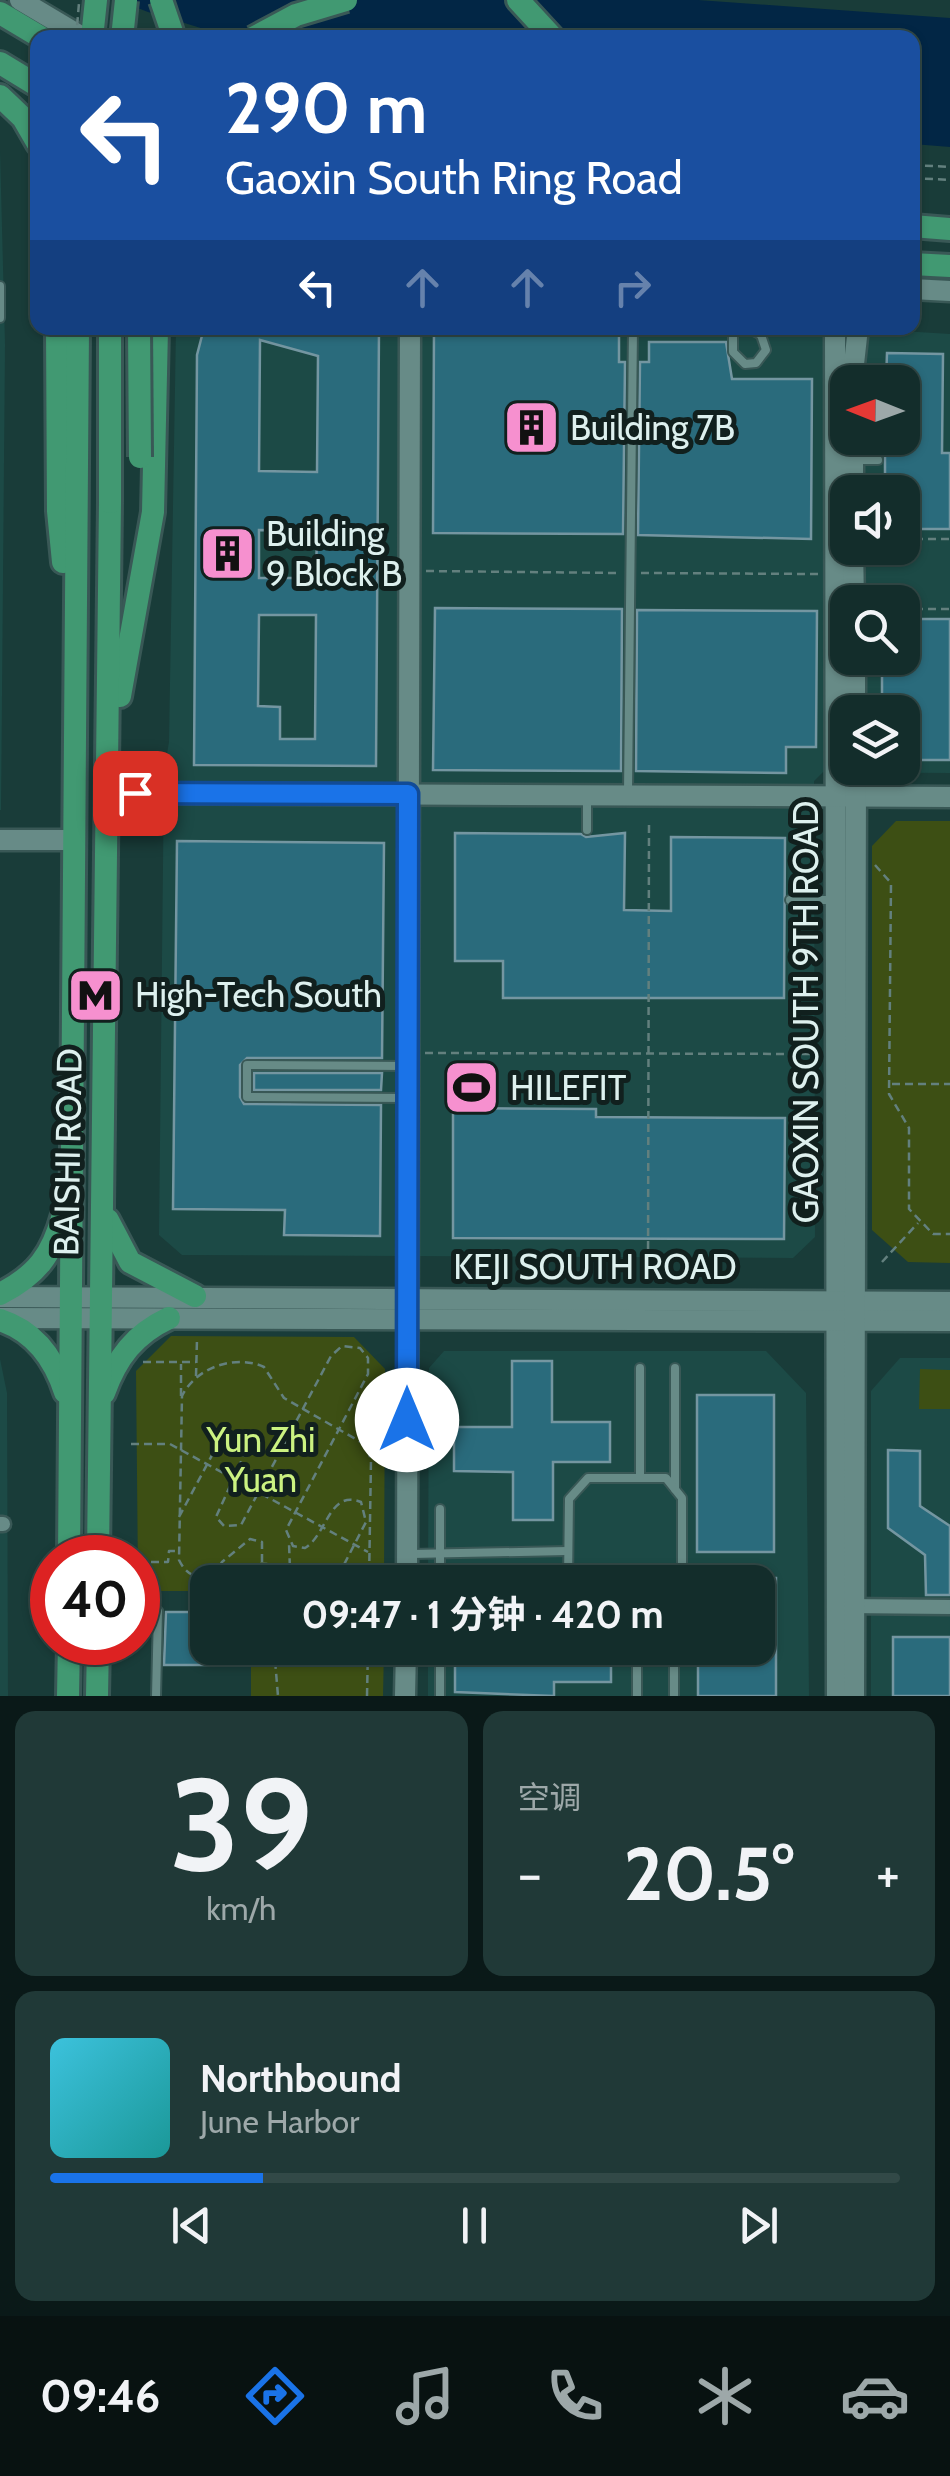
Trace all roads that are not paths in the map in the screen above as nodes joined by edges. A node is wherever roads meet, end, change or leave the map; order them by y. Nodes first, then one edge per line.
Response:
1 (20, 0) edge
2 (126, 0) edge
3 (161, 0) edge
4 (346, 0) edge
5 (518, 0) edge
6 (88, 2) edge
7 (0, 13) edge
8 (71, 30) edge
9 (91, 30) edge
10 (123, 30) edge
11 (171, 30) edge
12 (268, 30) edge
13 (546, 30) edge
14 (30, 31) edge
15 (0, 64) edge
16 (30, 81) edge
17 (0, 96) edge
18 (30, 115) edge
19 (30, 130) edge
20 (920, 226) edge
21 (950, 228) edge
22 (920, 264) edge
23 (950, 266) edge
24 (0, 286) edge
25 (920, 289) edge
26 (950, 291) edge
27 (0, 318) edge
28 (57, 335) edge
29 (78, 335) edge
30 (110, 335) edge
31 (139, 335) edge
32 (157, 335) edge
33 (410, 335) edge
34 (633, 335) edge
35 (733, 335) edge
36 (762, 335) edge
37 (835, 335) edge
38 (857, 335) edge
39 (854, 365) edge
40 (853, 455) edge
41 (853, 460) junction
42 (878, 460) dead end
43 (853, 475) edge
44 (139, 594) junction
45 (73, 655) junction
46 (109, 752) junction
47 (851, 785) edge
48 (107, 793) junction
49 (408, 794) junction
50 (588, 795) junction
51 (628, 795) junction
52 (848, 796) junction
53 (950, 796) edge
54 (587, 830) dead end
55 (0, 840) edge
56 (71, 840) junction
57 (790, 900) dead end
58 (839, 900) junction
59 (416, 1060) junction
60 (408, 1098) junction
61 (71, 1177) junction
62 (103, 1206) junction
63 (0, 1295) edge
64 (195, 1296) junction
65 (950, 1302) edge
66 (70, 1306) junction
67 (101, 1306) junction
68 (408, 1308) junction
69 (846, 1311) junction
70 (169, 1318) junction
71 (0, 1319) edge
72 (950, 1320) edge
73 (640, 1368) dead end
74 (675, 1368) dead end
75 (70, 1406) junction
76 (100, 1406) junction
77 (640, 1478) junction
78 (675, 1489) junction
79 (440, 1509) dead end
80 (69, 1535) edge
81 (98, 1535) edge
82 (567, 1551) junction
83 (440, 1553) junction
84 (407, 1554) junction
85 (407, 1565) edge
86 (440, 1565) edge
87 (567, 1565) edge
88 (682, 1565) edge
89 (846, 1606) junction
90 (950, 1607) edge
91 (68, 1665) edge
92 (98, 1665) edge
93 (157, 1665) edge
94 (406, 1665) edge
95 (440, 1665) edge
96 (637, 1665) edge
97 (674, 1665) edge
98 (68, 1696) edge
99 (97, 1696) edge
100 (156, 1696) edge
101 (406, 1696) edge
102 (440, 1696) edge
103 (637, 1696) edge
104 (674, 1696) edge
105 (837, 1696) edge
106 (854, 1696) edge

1 - 8 street
2 - 10 main road, bridge
3 - 11 main road, bridge
4 - 12 main road, bridge
5 - 13 main road
6 - 9 main road
7 - 14 main road
15 - 16 main road
17 - 18 street
17 - 19 main road
20 - 21 main road
22 - 23 main road
24 - 27 lane
25 - 26 street
28 - 45 main road
29 - 45 main road, BAISHI ROAD
30 - 46 main road, BAISHI ROAD, bridge
31 - 44 main road, bridge
32 - 44 main road
33 - 49 street
34 - 51 lane
35 - 36 lane
37 - 52 street, GAOXIN SOUTH 9TH ROAD
38 - 39 street
40 - 41 street
41 - 42 lane
41 - 43 street
44 - 46 main road
45 - 56 main road, BAISHI ROAD
46 - 48 main road, BAISHI ROAD
47 - 52 street, GAOXIN SOUTH 9TH ROAD
48 - 49 street
48 - 62 main road, BAISHI ROAD
49 - 50 street
49 - 59 street
50 - 51 street
50 - 54 lane
51 - 52 street
52 - 53 street
52 - 58 street, GAOXIN SOUTH 9TH ROAD
52 - 69 street, GAOXIN SOUTH 9TH ROAD
55 - 56 street
56 - 61 main road, BAISHI ROAD
57 - 58 lane
58 - 69 street, GAOXIN SOUTH 9TH ROAD
59 - 60 street
59 - 60 lane
60 - 68 street
61 - 63 main road
61 - 66 main road, BAISHI ROAD
62 - 64 main road
62 - 67 main road, BAISHI ROAD
63 - 66 street, KEJI SOUTH ROAD
64 - 67 street, KEJI SOUTH ROAD
64 - 68 street, KEJI SOUTH ROAD
65 - 69 street, KEJI SOUTH ROAD
66 - 67 street, KEJI SOUTH ROAD
66 - 71 street, KEJI SOUTH ROAD
66 - 75 main road, BAISHI ROAD
67 - 70 street, KEJI SOUTH ROAD
67 - 76 main road, BAISHI ROAD
68 - 69 street, KEJI SOUTH ROAD
68 - 70 street, KEJI SOUTH ROAD
68 - 84 street
69 - 72 street, KEJI SOUTH ROAD
69 - 89 street, GAOXIN SOUTH 9TH ROAD
70 - 76 main road
71 - 75 main road
73 - 77 lane
74 - 78 lane
75 - 80 main road, BAISHI ROAD
76 - 81 main road, BAISHI ROAD
77 - 78 lane
77 - 82 lane
78 - 88 lane
79 - 83 lane
82 - 83 lane
82 - 87 lane
83 - 84 lane
83 - 86 lane
84 - 85 street
89 - 90 street
89 - 105 street, GAOXIN SOUTH 9TH ROAD
89 - 106 street, GAOXIN SOUTH 9TH ROAD
91 - 98 main road
92 - 99 main road
93 - 100 lane
94 - 101 street
95 - 102 lane
96 - 103 lane
97 - 104 lane

